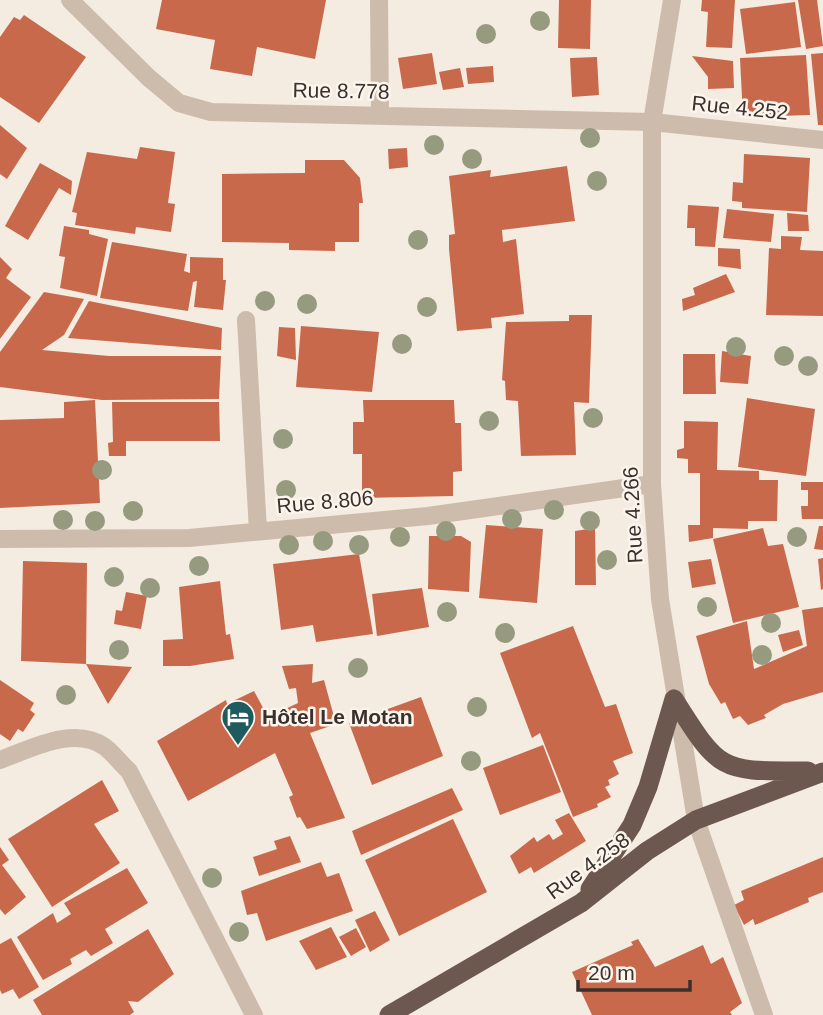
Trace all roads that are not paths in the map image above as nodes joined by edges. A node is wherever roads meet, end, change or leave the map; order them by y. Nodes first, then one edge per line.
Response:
1 (71, 0) edge
2 (379, 0) edge
3 (672, 0) edge
4 (380, 115) junction
5 (652, 122) junction
6 (823, 139) edge
7 (247, 320) dead end
8 (652, 484) junction
9 (258, 531) junction
10 (0, 539) edge
11 (674, 699) junction
12 (0, 760) edge
13 (823, 772) edge
14 (696, 820) junction
15 (581, 903) junction
16 (254, 1015) edge
17 (389, 1015) edge
18 (764, 1015) edge

1 - 4 street, Rue 8.778
2 - 4 street
3 - 5 street, Rue 4.266
4 - 5 street, Rue 8.778
5 - 6 street, Rue 4.252
5 - 8 street, Rue 4.266
7 - 9 street
8 - 9 street, Rue 8.806
8 - 11 street, Rue 4.266
9 - 10 street, Rue 8.806
11 - 13 highway
11 - 14 street, Rue 4.266
11 - 15 highway
12 - 16 street
13 - 14 highway, Rue 4.258
14 - 15 highway, Rue 4.258
14 - 18 street, Rue 4.266
15 - 17 highway, Rue 4.258

